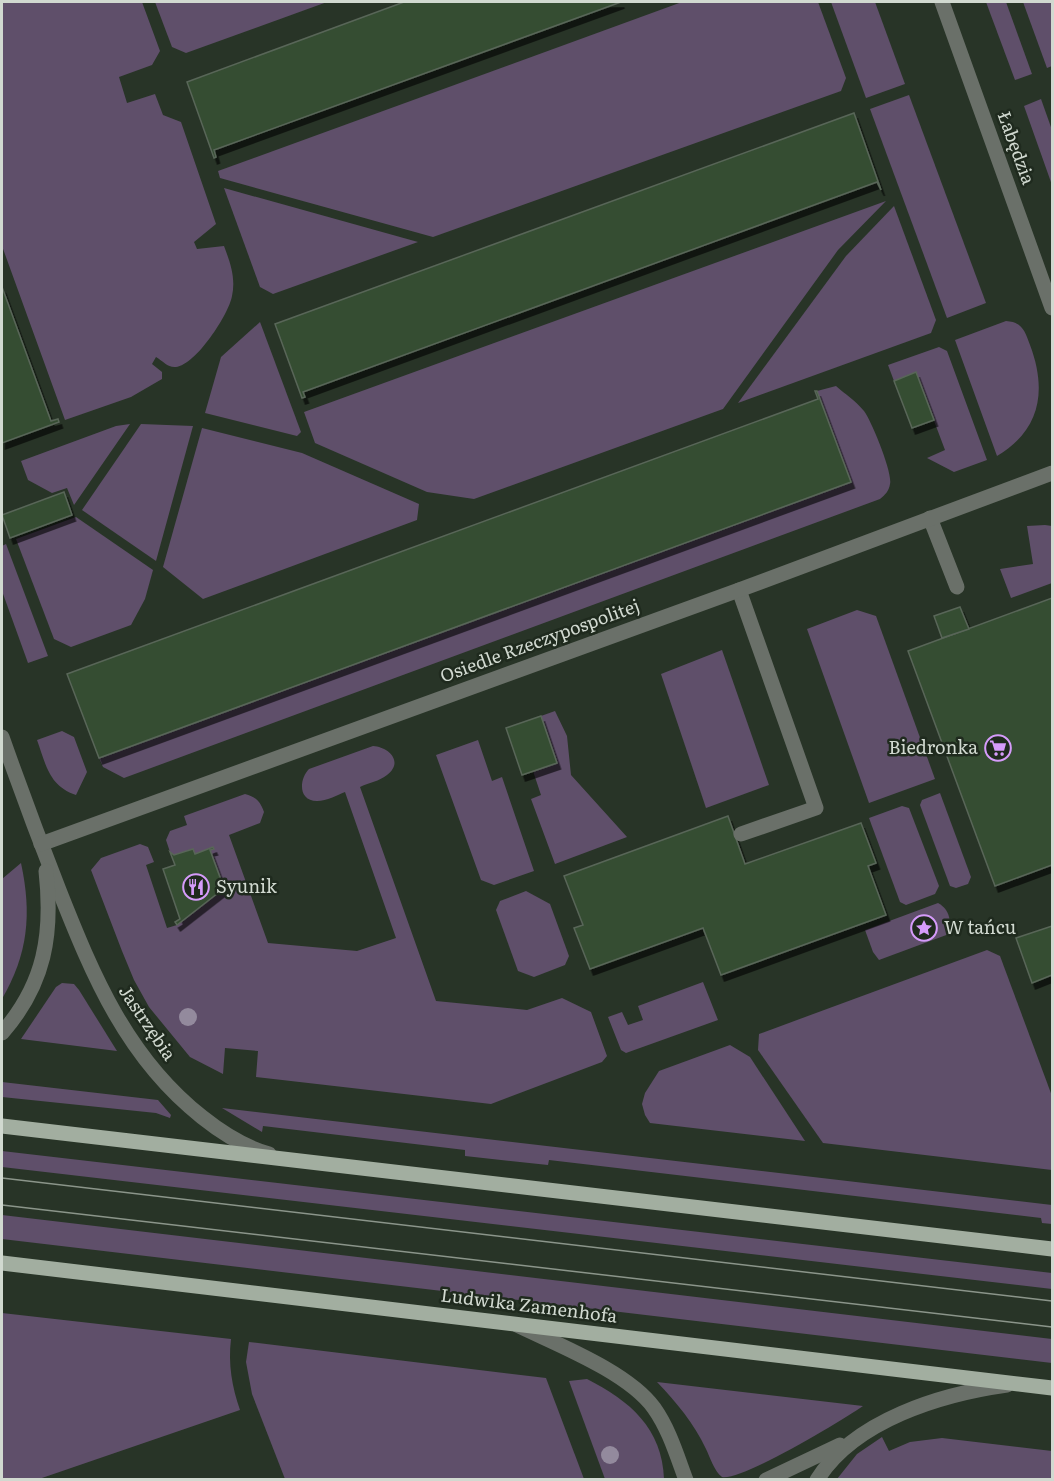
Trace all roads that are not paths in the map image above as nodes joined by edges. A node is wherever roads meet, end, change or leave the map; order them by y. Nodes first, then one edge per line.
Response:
1 (942, 2) edge
2 (1053, 308) edge
3 (1053, 473) edge
4 (930, 518) junction
5 (957, 587) dead end
6 (739, 590) junction
7 (2, 737) edge
8 (741, 834) dead end
9 (41, 844) junction
10 (2, 1033) edge
11 (2, 1126) edge
12 (291, 1160) junction
13 (1053, 1249) edge
14 (2, 1263) edge
15 (514, 1324) junction
16 (1017, 1384) junction
17 (1053, 1388) edge
18 (870, 1431) junction
19 (686, 1479) edge
20 (766, 1479) edge
21 (817, 1479) edge

1 - 2 street, Łabędzia
3 - 4 street, Osiedle Rzeczypospolitej
4 - 5 street
4 - 6 street, Osiedle Rzeczypospolitej
6 - 8 street
6 - 9 street, Osiedle Rzeczypospolitej
7 - 9 street, Jastrzębia
9 - 10 street, Jastrzębia
9 - 12 street, Jastrzębia
11 - 12 main road
12 - 13 main road
14 - 15 main road, Ludwika Zamenhofa
15 - 16 main road, Ludwika Zamenhofa
15 - 19 street
16 - 17 main road, Ludwika Zamenhofa
16 - 18 street
18 - 20 street
18 - 21 street

